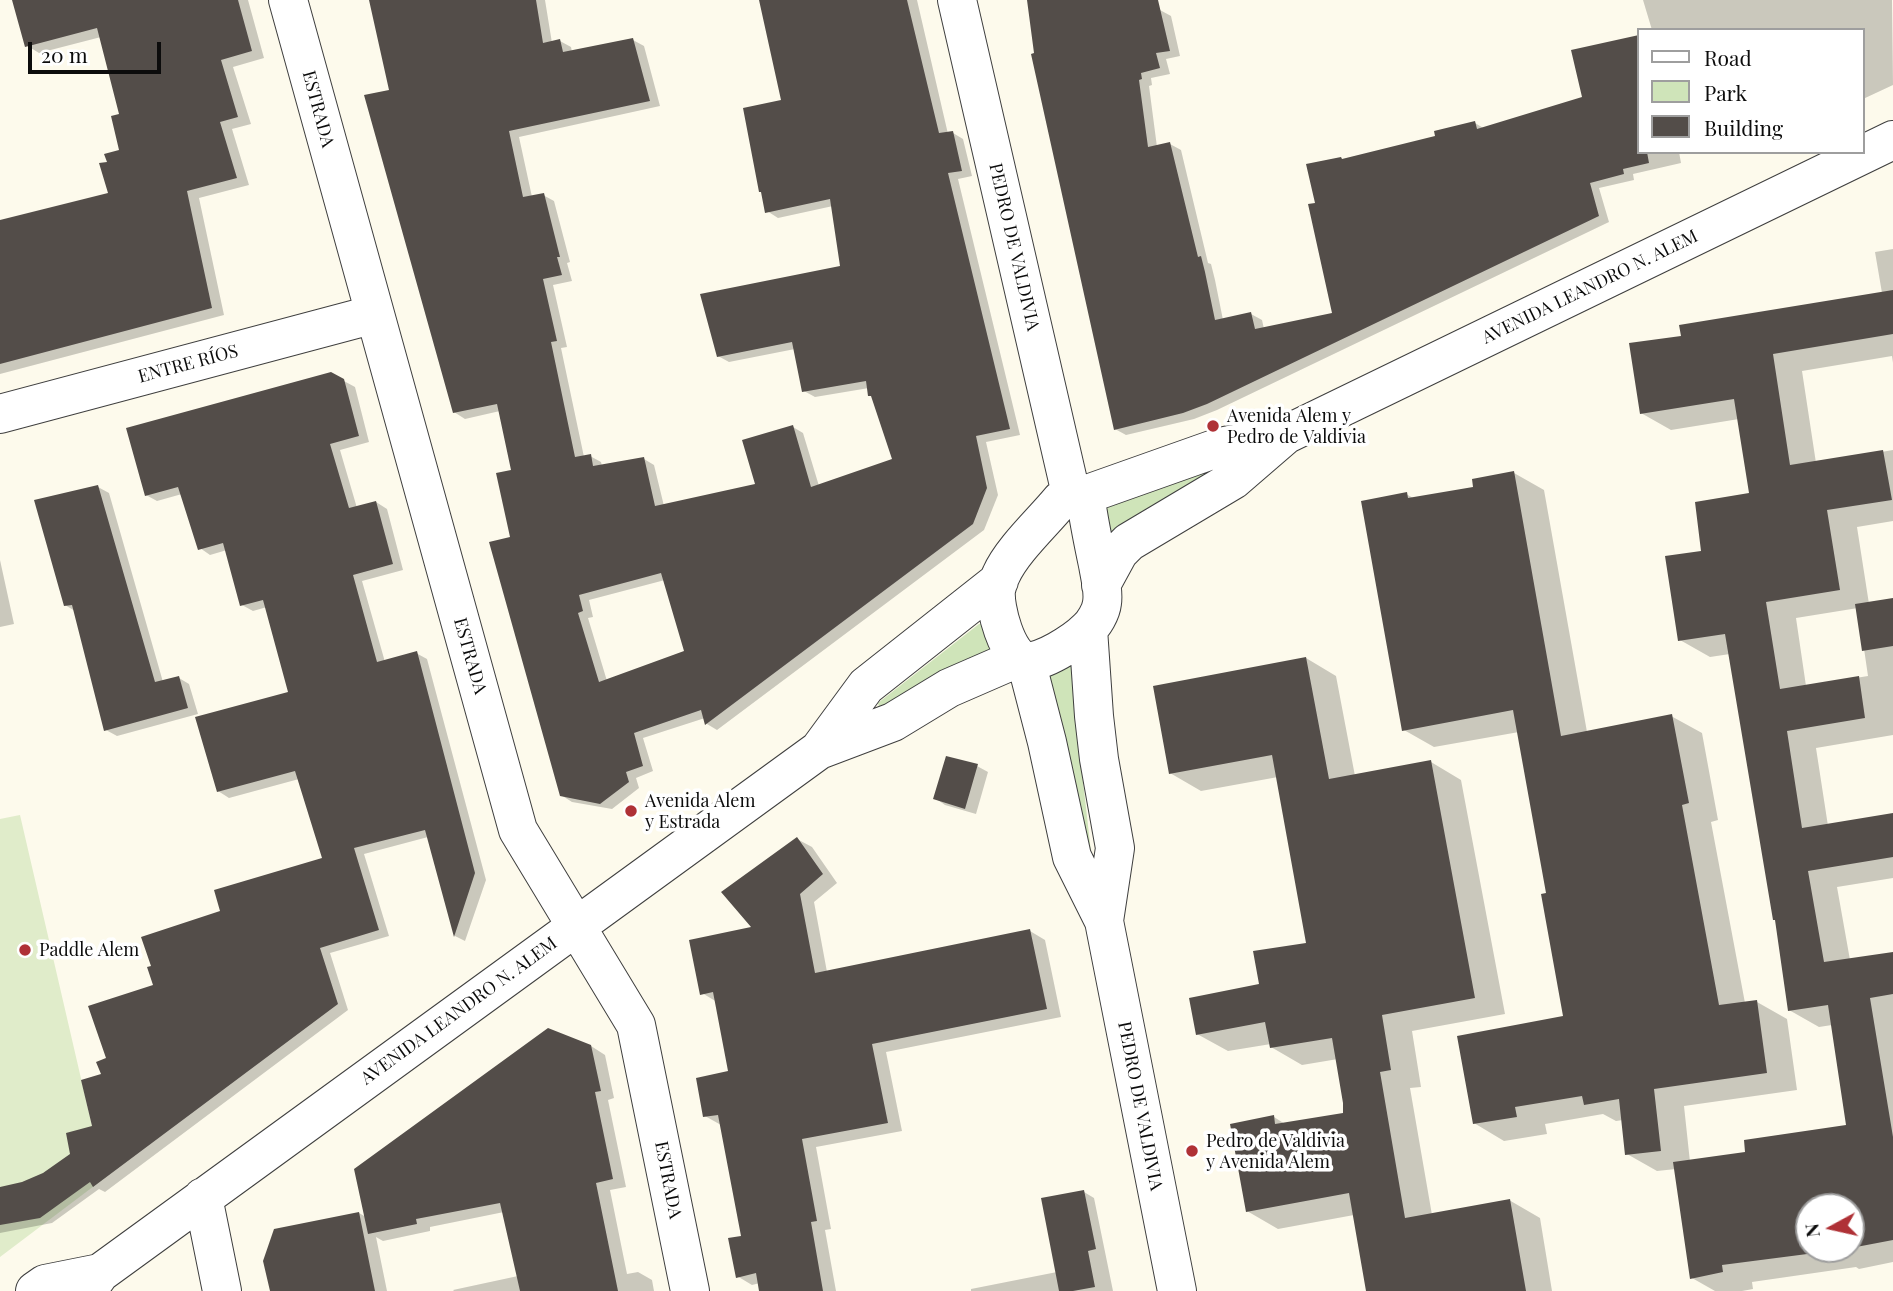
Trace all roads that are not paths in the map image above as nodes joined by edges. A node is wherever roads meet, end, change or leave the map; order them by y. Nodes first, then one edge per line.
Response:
1 (288, 0) edge
2 (957, 0) edge
3 (1893, 140) edge
4 (1864, 154) edge
5 (1865, 154) edge
6 (375, 314) junction
7 (0, 414) edge
8 (1287, 433) junction
9 (1075, 496) junction
10 (999, 581) junction
11 (1101, 585) junction
12 (1088, 629) junction
13 (1022, 659) junction
14 (819, 750) junction
15 (1104, 921) junction
16 (576, 926) junction
17 (203, 1197) junction
18 (93, 1282) edge
19 (35, 1291) edge
20 (222, 1291) edge
21 (690, 1291) edge
22 (1177, 1291) edge

1 - 6 street, ESTRADA
2 - 9 street, PEDRO DE VALDIVIA
3 - 5 street, AVENIDA LEANDRO N. ALEM
4 - 8 street, AVENIDA LEANDRO N. ALEM
6 - 7 street, ENTRE RÍOS
6 - 16 street, ESTRADA
8 - 9 street, AVENIDA LEANDRO N. ALEM
8 - 11 street, AVENIDA LEANDRO N. ALEM
9 - 10 street
9 - 11 street, PEDRO DE VALDIVIA
10 - 13 street, PEDRO DE VALDIVIA
10 - 14 street, AVENIDA LEANDRO N. ALEM
11 - 12 street
12 - 13 street, AVENIDA LEANDRO N. ALEM
12 - 15 street, PEDRO DE VALDIVIA
13 - 14 street, AVENIDA LEANDRO N. ALEM
13 - 15 street, PEDRO DE VALDIVIA
14 - 16 street, AVENIDA LEANDRO N. ALEM
15 - 22 street, PEDRO DE VALDIVIA
16 - 17 street, AVENIDA LEANDRO N. ALEM
16 - 21 street, ESTRADA
17 - 18 street, AVENIDA LEANDRO N. ALEM
17 - 20 street
18 - 19 street, AVENIDA LEANDRO N. ALEM

